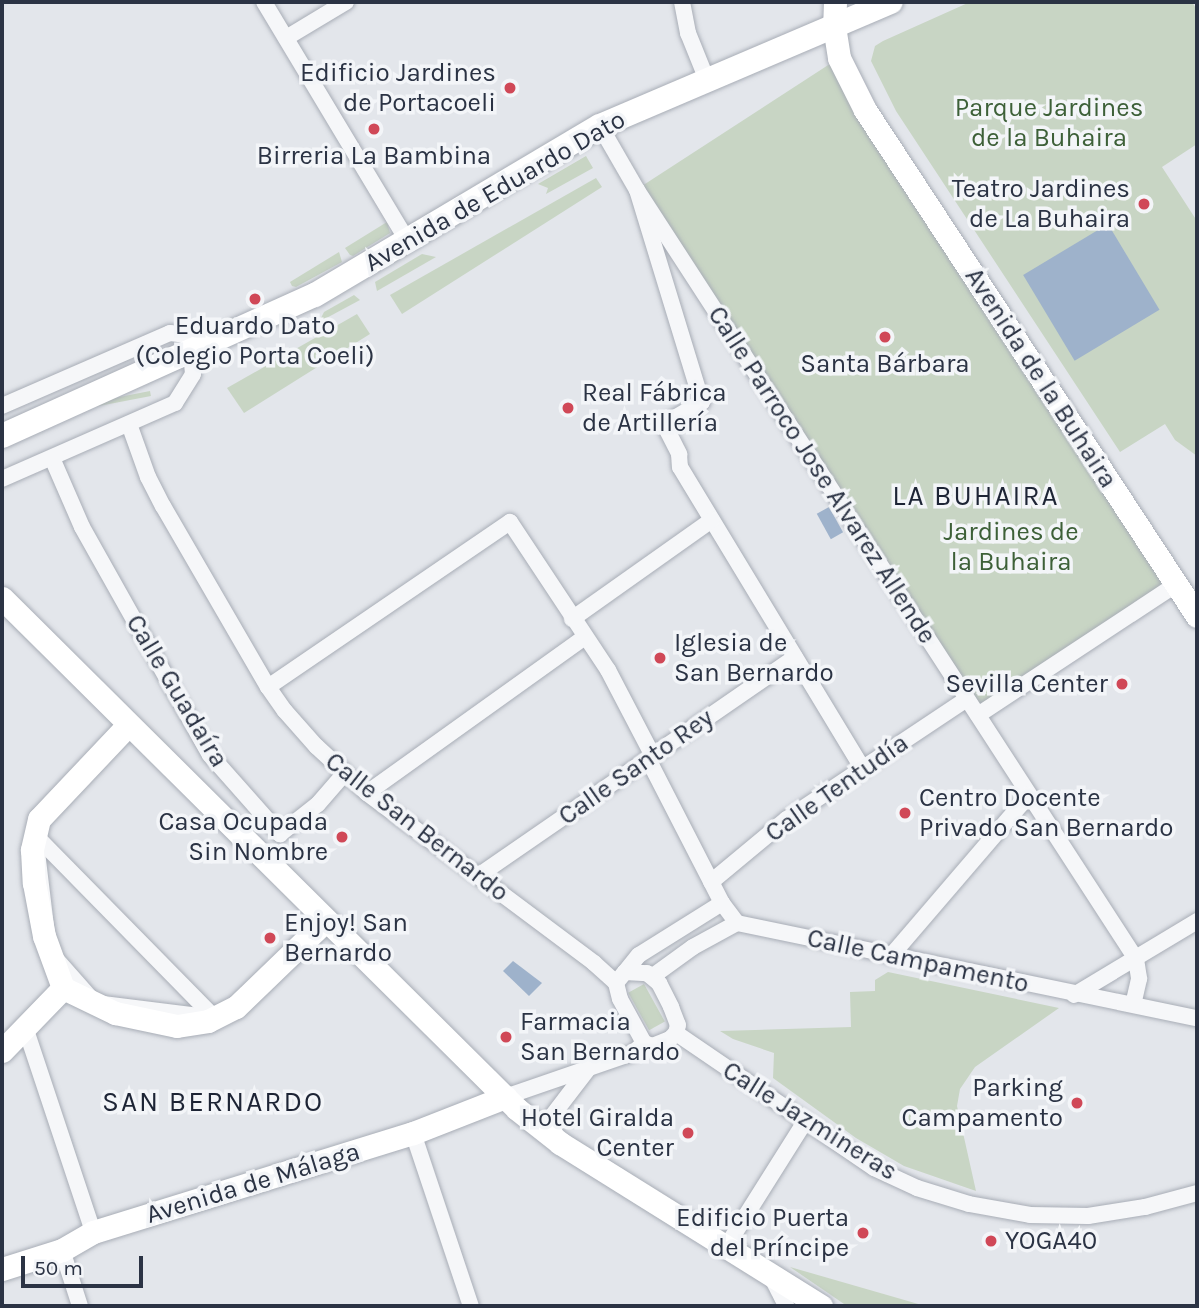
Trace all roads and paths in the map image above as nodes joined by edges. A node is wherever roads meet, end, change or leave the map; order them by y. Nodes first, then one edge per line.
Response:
1 (264, 2) edge
2 (346, 2) edge
3 (682, 2) edge
4 (817, 2) edge
5 (891, 2) edge
6 (834, 14) edge
7 (286, 38) junction
8 (707, 80) junction
9 (600, 126) junction
10 (637, 190) junction
11 (407, 240) junction
12 (219, 339) junction
13 (191, 352) junction
14 (2, 406) edge
15 (129, 424) junction
16 (2, 436) edge
17 (52, 458) junction
18 (2, 479) edge
19 (712, 520) junction
20 (1177, 584) junction
21 (2, 598) edge
22 (1197, 616) edge
23 (572, 619) junction
24 (585, 637) junction
25 (795, 657) junction
26 (268, 687) junction
27 (967, 699) junction
28 (978, 715) junction
29 (128, 726) junction
30 (651, 758) junction
31 (862, 767) junction
32 (344, 774) junction
33 (367, 793) junction
34 (1029, 795) junction
35 (35, 835) junction
36 (478, 876) junction
37 (711, 882) junction
38 (722, 903) junction
39 (326, 920) junction
40 (1197, 920) edge
41 (737, 923) junction
42 (49, 951) junction
43 (891, 956) junction
44 (1136, 959) junction
45 (653, 976) junction
46 (621, 977) junction
47 (63, 988) junction
48 (1074, 995) junction
49 (94, 1003) junction
50 (1133, 1004) junction
51 (215, 1018) junction
52 (1197, 1018) edge
53 (25, 1027) junction
54 (676, 1033) junction
55 (644, 1043) junction
56 (2, 1051) edge
57 (588, 1069) junction
58 (505, 1097) junction
59 (804, 1123) junction
60 (413, 1133) junction
61 (560, 1143) junction
62 (1197, 1193) edge
63 (93, 1232) junction
64 (726, 1247) junction
65 (62, 1250) junction
66 (2, 1269) edge
67 (769, 1274) junction
68 (80, 1306) edge
69 (471, 1306) edge
70 (786, 1306) edge
71 (820, 1306) edge

1 - 7 street
2 - 7 street
3 - 8 street
4 - 6 main road, Avenida de la Buhaira
5 - 6 main road, Avenida de Eduardo Dato
6 - 8 main road, Avenida de Eduardo Dato
6 - 20 main road, Avenida de la Buhaira
7 - 11 street
8 - 9 main road, Avenida de Eduardo Dato
9 - 10 street
9 - 11 main road, Avenida de Eduardo Dato
10 - 19 street
10 - 27 street, Calle Parroco Jose Alvarez Allende
11 - 12 main road, Avenida de Eduardo Dato
12 - 13 main road, Avenida de Eduardo Dato
12 - 14 street
13 - 15 street
13 - 16 main road, Avenida de Eduardo Dato
15 - 17 street
15 - 26 street, Calle San Bernardo
17 - 18 street
17 - 32 street, Calle Guadaíra
19 - 23 street
19 - 25 street
20 - 22 main road, Avenida de la Buhaira
20 - 28 street
21 - 29 main road
23 - 24 street
23 - 26 street
24 - 30 street
24 - 33 street
25 - 30 street, Calle Santo Rey
25 - 31 street
26 - 32 street, Calle San Bernardo
27 - 28 street, Calle Parroco Jose Alvarez Allende
27 - 31 street, Calle Tentudía
28 - 34 street, Calle Parroco Jose Alvarez Allende
29 - 35 main road
29 - 39 main road
30 - 36 street, Calle Santo Rey
30 - 37 street
31 - 37 street, Calle Tentudía
32 - 33 street, Calle San Bernardo
33 - 36 street, Calle San Bernardo
34 - 43 street
34 - 44 street, Calle Parroco Jose Alvarez Allende
35 - 42 main road
35 - 51 street
36 - 46 street, Calle San Bernardo
37 - 38 street
38 - 41 street
38 - 46 street
39 - 51 main road
39 - 58 main road
40 - 44 street
41 - 43 street, Calle Campamento
41 - 45 street
42 - 47 main road
42 - 49 street
43 - 48 street, Calle Campamento
44 - 48 street
44 - 50 street
45 - 46 street
45 - 54 street
46 - 55 street
47 - 49 main road
47 - 53 main road
48 - 50 street, Calle Campamento
49 - 51 main road
50 - 52 street, Calle Campamento
53 - 56 main road
53 - 63 street
54 - 55 street
54 - 59 street, Calle Jazmineras
55 - 57 street
57 - 58 street
57 - 61 street
58 - 60 main road, Avenida de Málaga
58 - 61 main road
59 - 62 street, Calle Jazmineras
59 - 64 street
60 - 63 main road, Avenida de Málaga
60 - 69 street
61 - 64 main road
63 - 65 main road, Avenida de Málaga
64 - 67 main road
65 - 66 main road, Avenida de Málaga
65 - 68 street
67 - 70 street
67 - 71 main road

